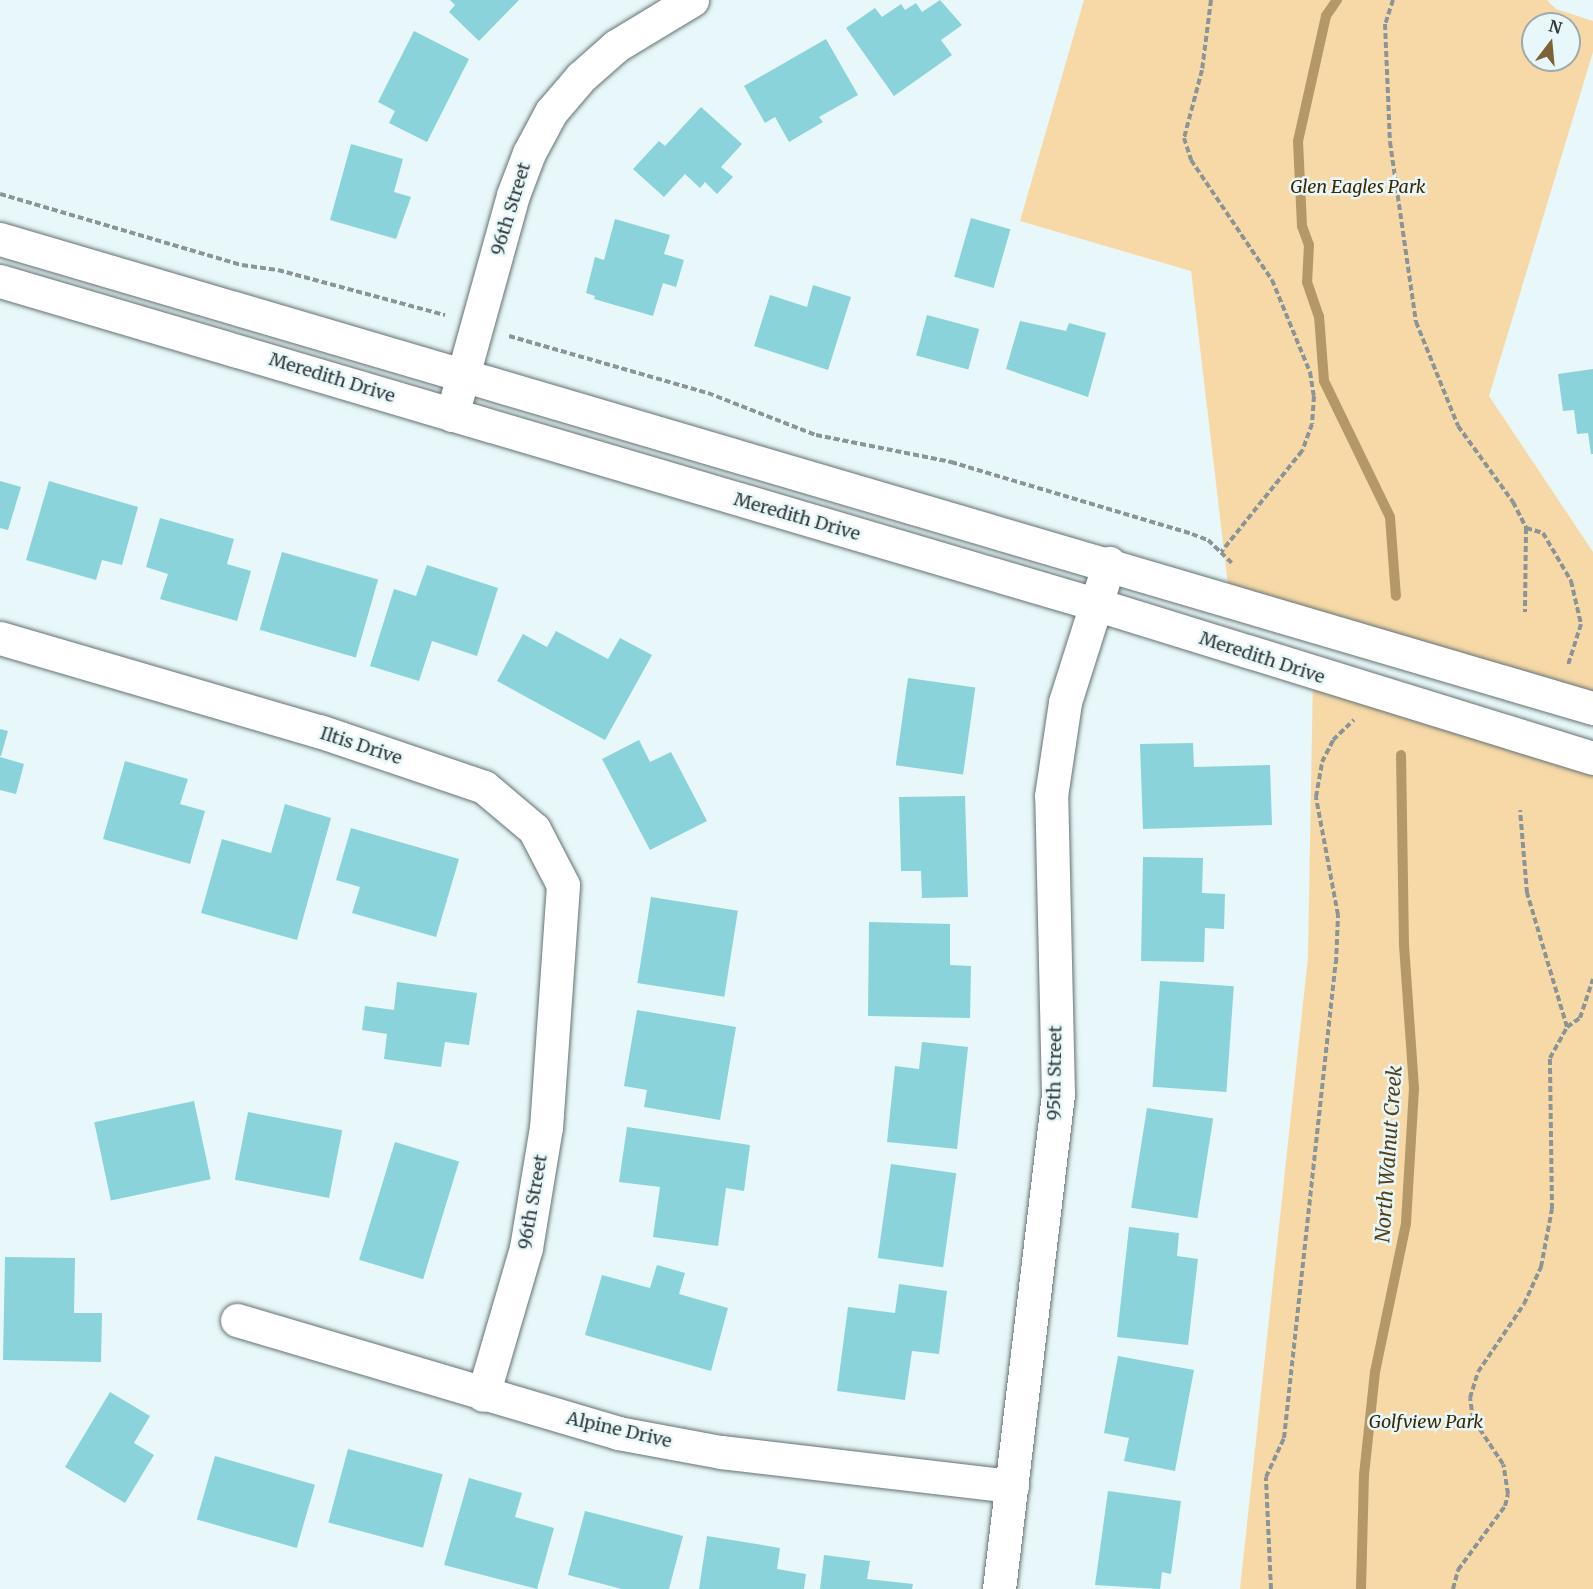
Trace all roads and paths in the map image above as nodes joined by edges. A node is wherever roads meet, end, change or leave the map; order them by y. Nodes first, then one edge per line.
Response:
1 (692, 0) edge
2 (1212, 0) edge
3 (1393, 0) edge
4 (0, 194) edge
5 (0, 239) edge
6 (0, 281) edge
7 (478, 327) junction
8 (463, 376) junction
9 (452, 415) junction
10 (1526, 528) junction
11 (1109, 562) junction
12 (1098, 605) junction
13 (1525, 612) dead end
14 (0, 638) edge
15 (1567, 668) dead end
16 (1593, 708) edge
17 (1355, 719) dead end
18 (1593, 758) edge
19 (1520, 810) dead end
20 (1593, 979) edge
21 (554, 1004) joint
22 (1567, 1027) junction
23 (237, 1320) dead end
24 (483, 1395) junction
25 (1012, 1486) junction
26 (999, 1589) edge
27 (1271, 1589) edge
28 (1454, 1589) edge

1 - 7 street, 96th Street
2 - 7 path
3 - 10 path
4 - 7 path
5 - 8 street
6 - 9 street, Meredith Drive
7 - 8 street, 96th Street
8 - 9 street, 96th Street
8 - 11 street
9 - 12 street, Meredith Drive
10 - 13 path
10 - 15 path
11 - 12 street, 95th Street
11 - 16 street
12 - 18 street, Meredith Drive
12 - 25 street, 95th Street
14 - 21 street, Iltis Drive
17 - 27 path
19 - 22 path
20 - 22 path
21 - 24 street, 96th Street
22 - 28 path
23 - 24 street, Alpine Drive
24 - 25 street, Alpine Drive
25 - 26 street, 95th Street

